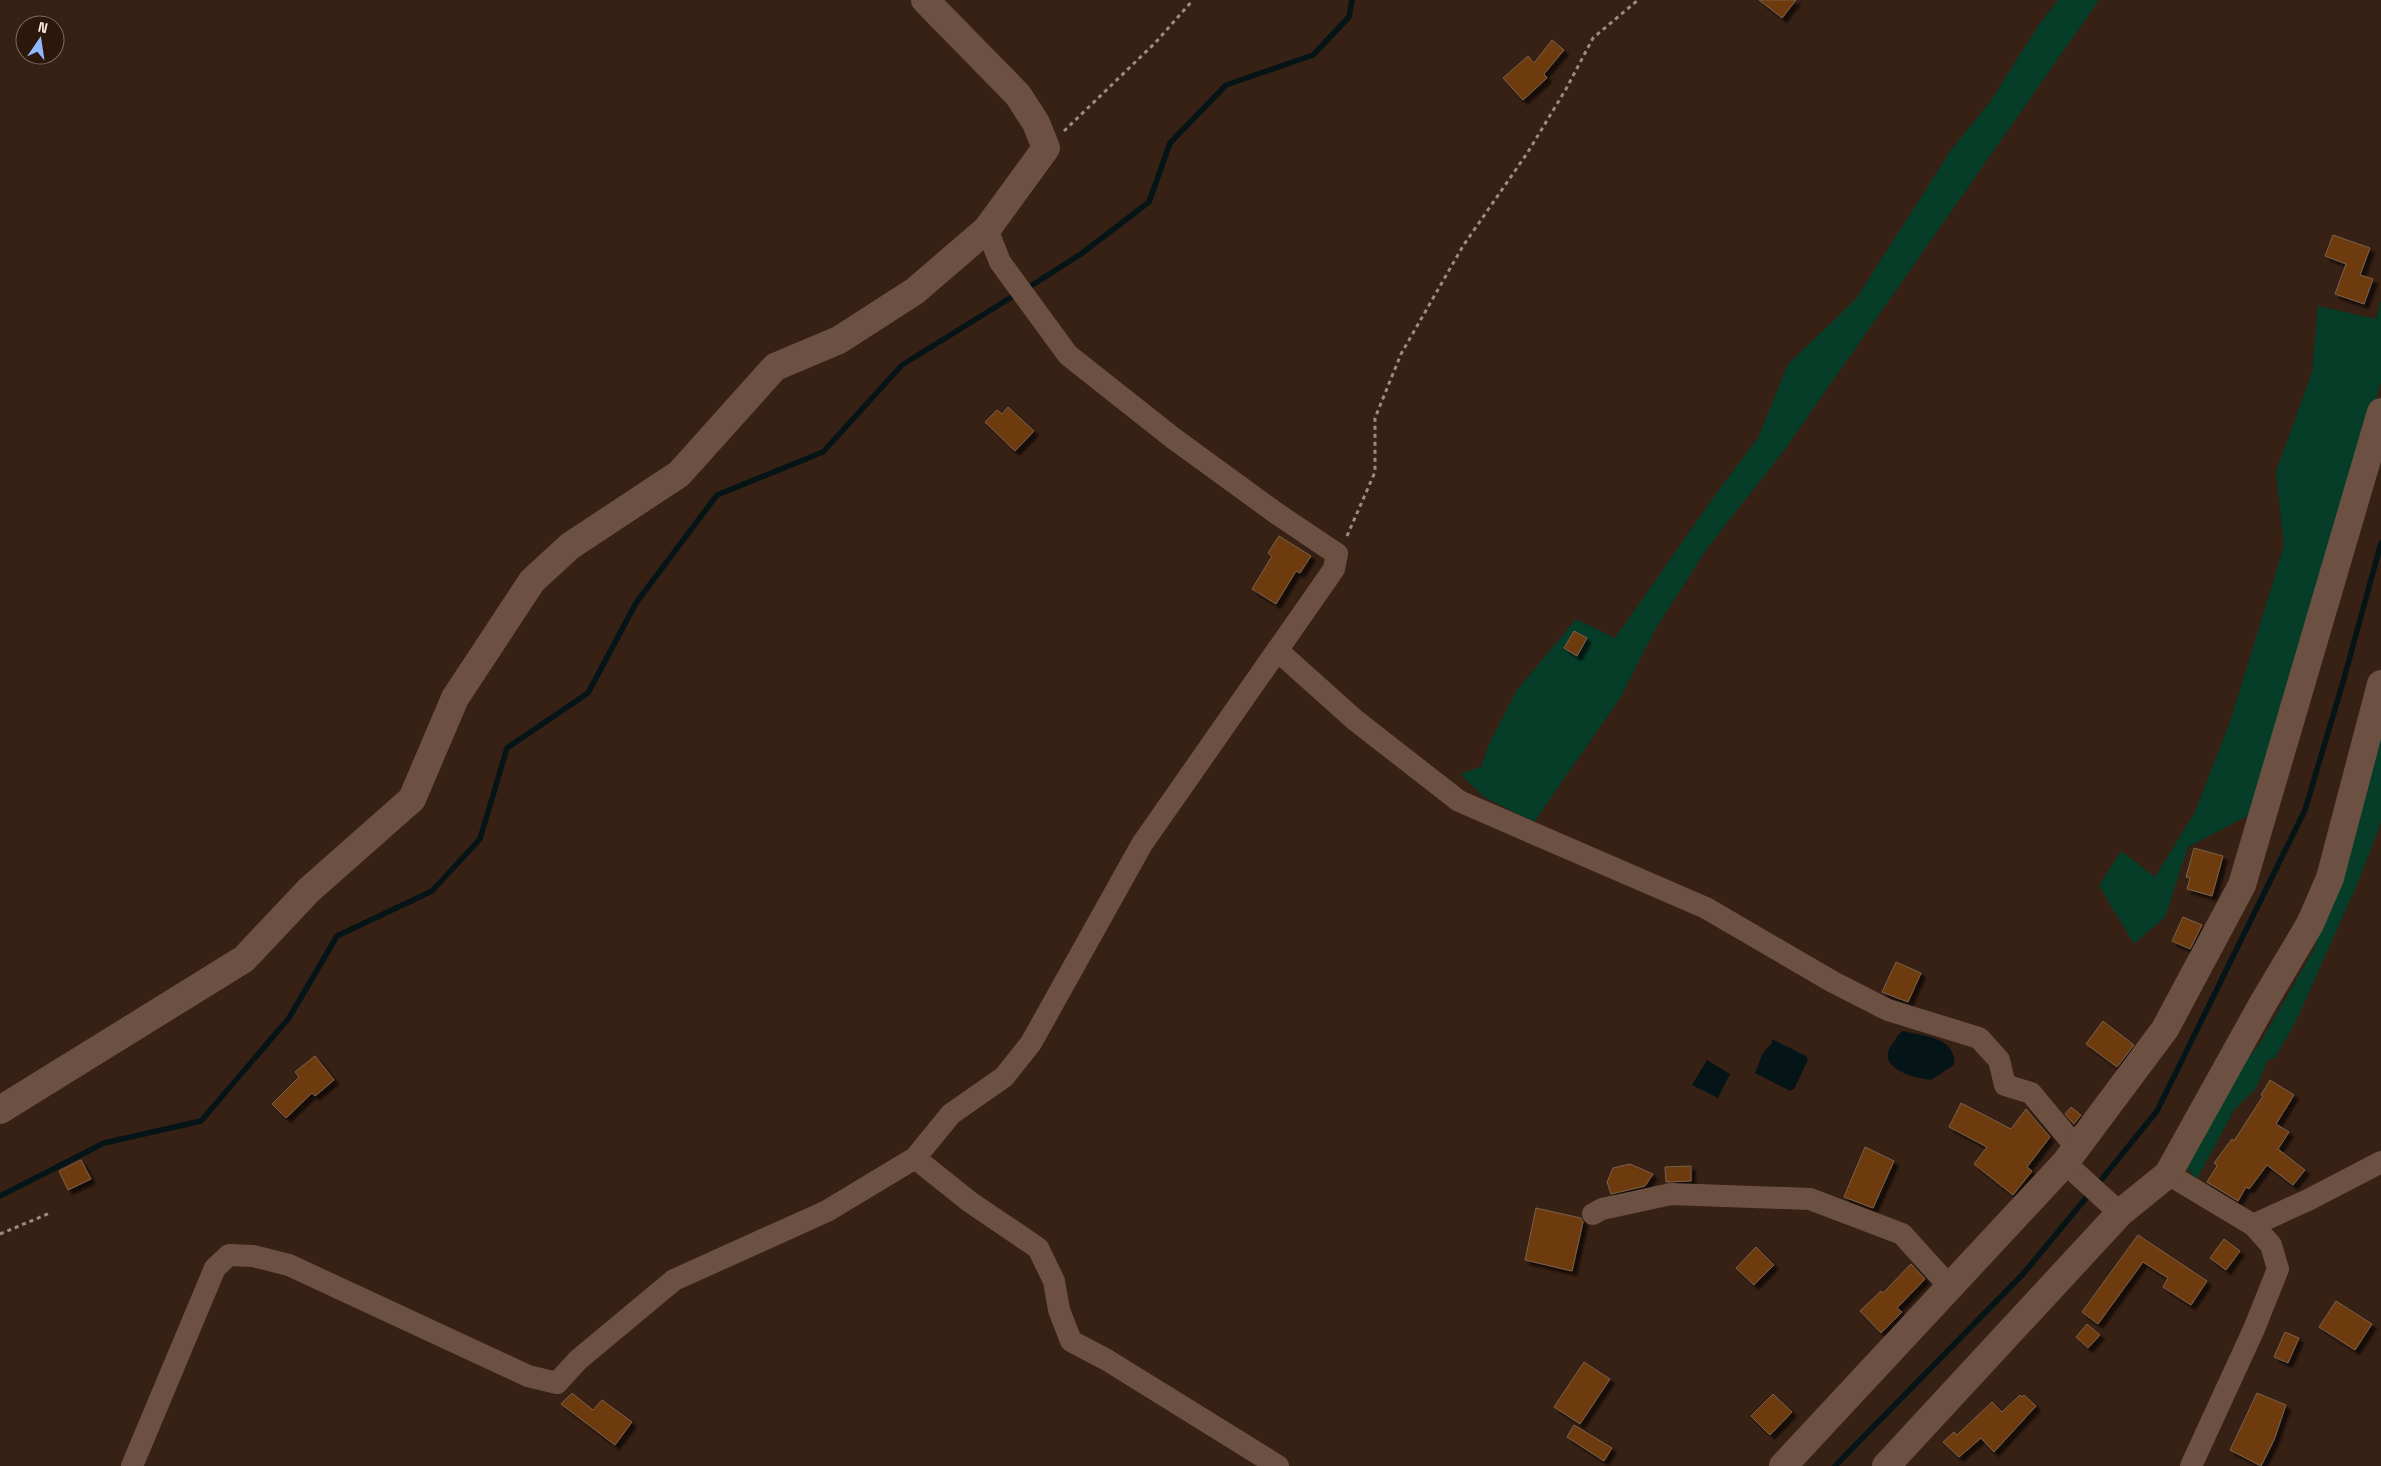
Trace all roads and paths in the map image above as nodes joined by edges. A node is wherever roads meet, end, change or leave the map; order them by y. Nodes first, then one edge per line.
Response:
1 (925, 0) edge
2 (1193, 0) edge
3 (1638, 0) edge
4 (1046, 148) junction
5 (987, 229) junction
6 (2381, 412) edge
7 (1334, 569) junction
8 (1278, 651) junction
9 (2381, 684) edge
10 (0, 1110) edge
11 (2071, 1155) junction
12 (915, 1158) junction
13 (2381, 1162) edge
14 (2168, 1174) junction
15 (50, 1213) dead end
16 (1593, 1214) dead end
17 (2120, 1214) junction
18 (2253, 1226) junction
19 (0, 1234) edge
20 (1950, 1287) junction
21 (132, 1466) edge
22 (1278, 1466) edge
23 (1784, 1466) edge
24 (1886, 1466) edge
25 (2191, 1466) edge

1 - 4 main road
2 - 4 path
3 - 7 path
4 - 5 main road
5 - 7 street
5 - 10 main road
6 - 11 main road
7 - 8 street
8 - 11 street
8 - 12 street
9 - 14 main road
11 - 17 street
11 - 20 main road
12 - 21 street
12 - 22 street
13 - 18 street
14 - 17 main road
14 - 18 street
15 - 19 path
16 - 20 street
17 - 24 main road
18 - 25 street
20 - 23 main road

